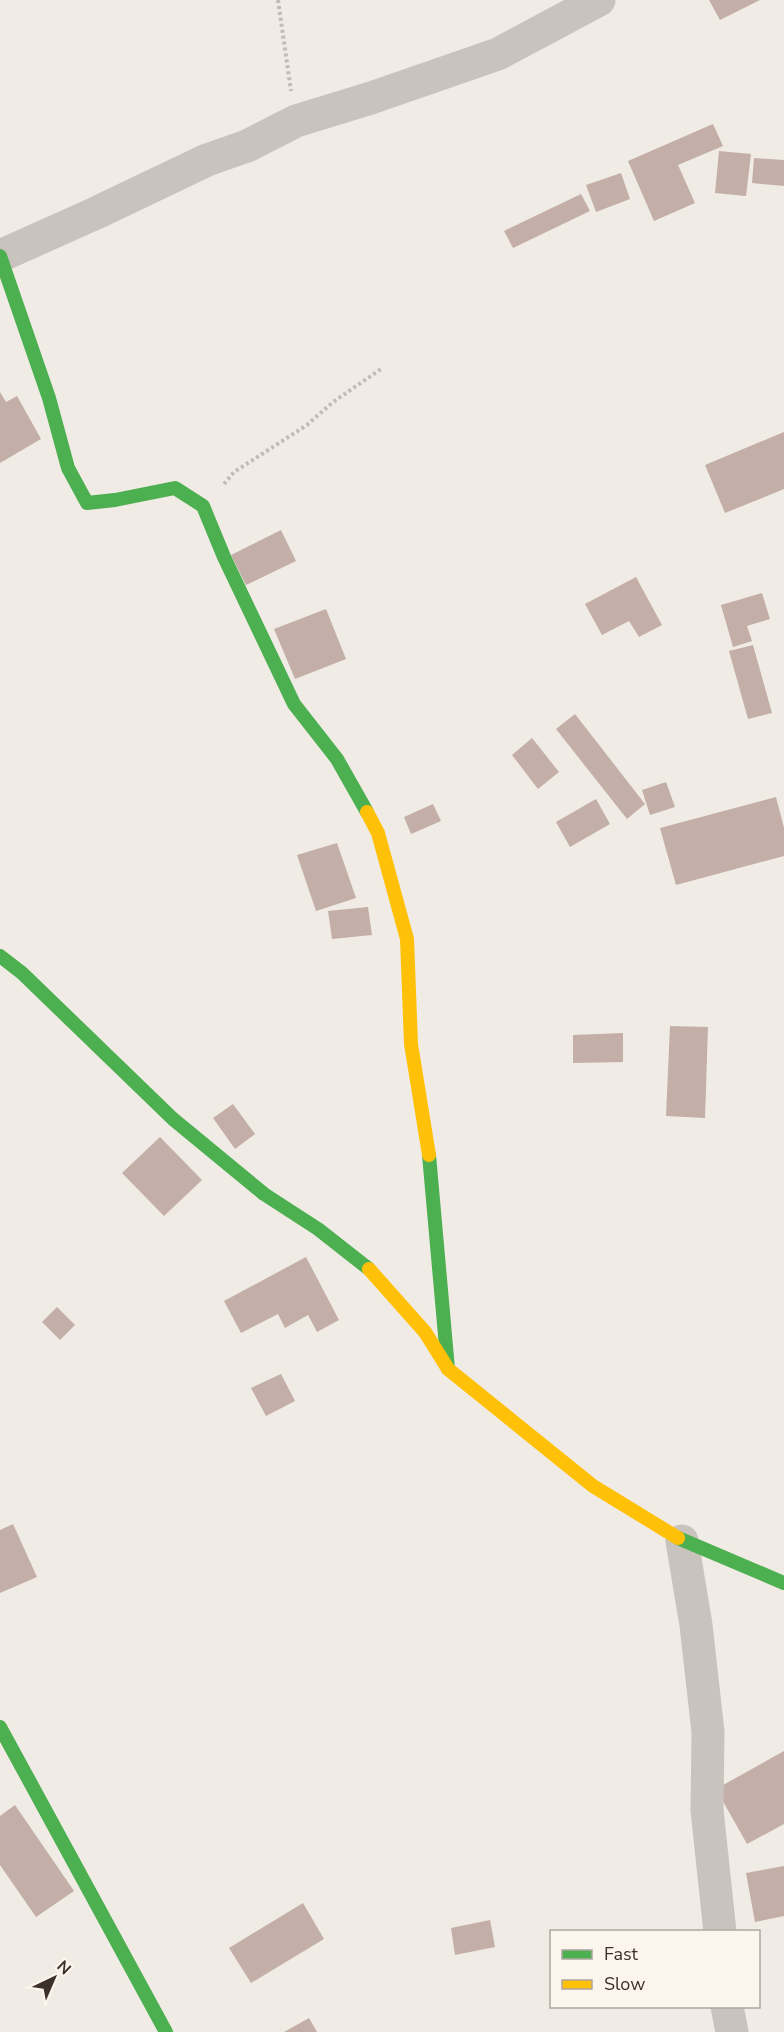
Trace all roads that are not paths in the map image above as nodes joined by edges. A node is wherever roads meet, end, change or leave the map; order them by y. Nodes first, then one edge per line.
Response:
1 (599, 0) edge
2 (0, 256) edge
3 (0, 956) edge
4 (448, 1369) junction
5 (682, 1541) junction
6 (784, 1583) edge
7 (0, 1727) edge
8 (720, 1930) edge
9 (727, 2008) edge
10 (166, 2032) edge
11 (732, 2032) edge

1 - 2 street
2 - 4 street
3 - 4 street
4 - 5 street
5 - 6 street
5 - 8 street
7 - 10 street
9 - 11 street

